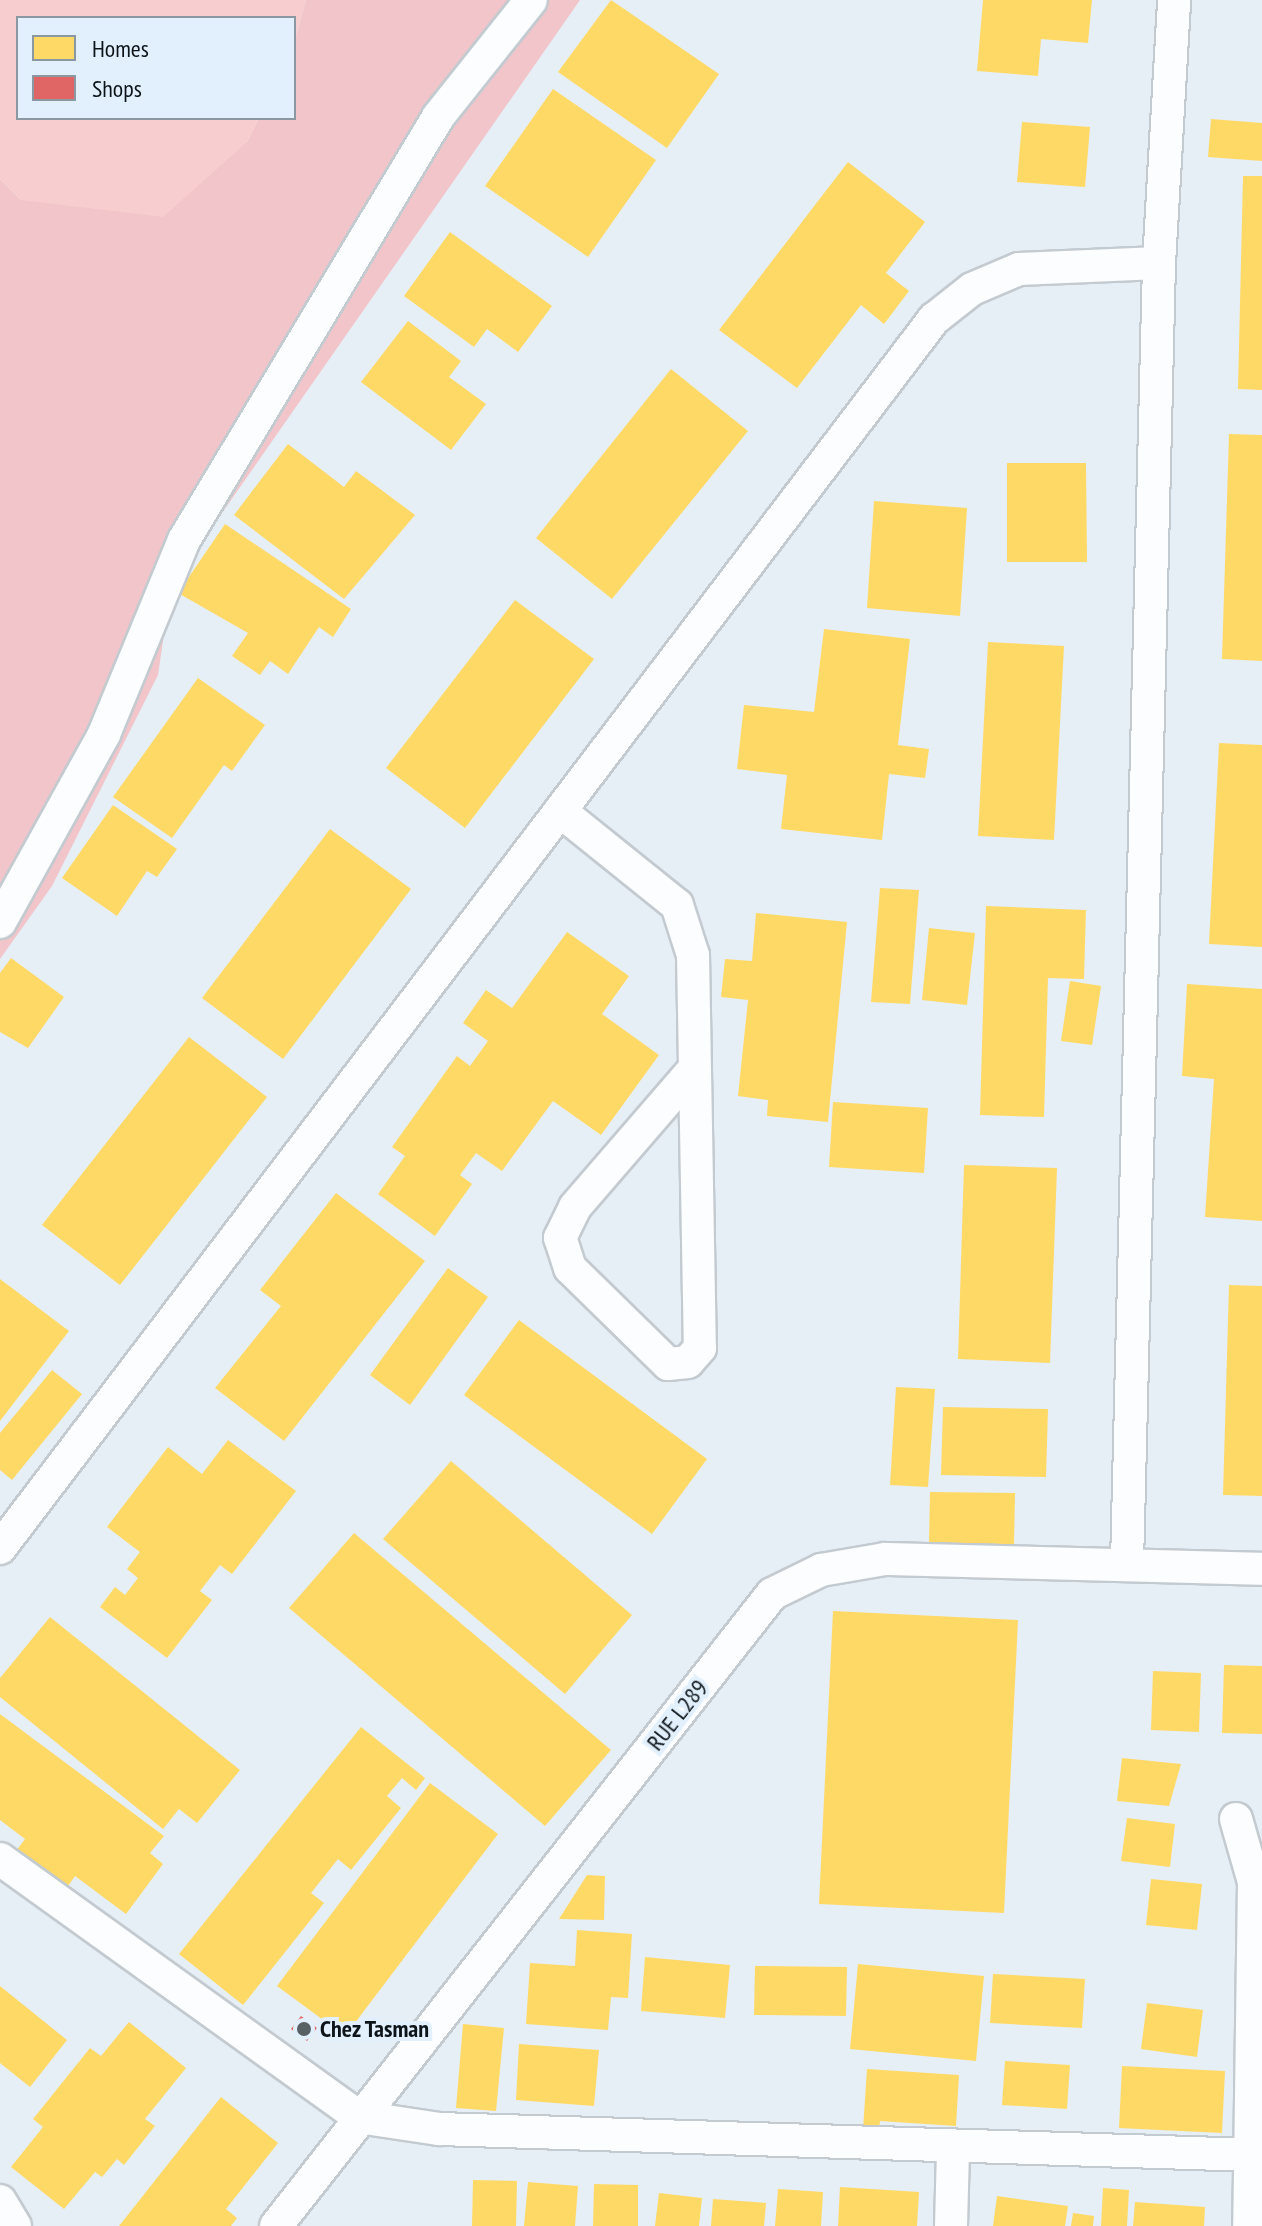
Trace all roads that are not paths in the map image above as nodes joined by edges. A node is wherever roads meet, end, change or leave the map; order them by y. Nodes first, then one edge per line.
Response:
1 (531, 0) edge
2 (1174, 0) edge
3 (1159, 263) junction
4 (560, 811) junction
5 (0, 922) edge
6 (694, 1069) junction
7 (0, 1548) edge
8 (1127, 1564) junction
9 (1262, 1569) edge
10 (1236, 1819) dead end
11 (0, 1859) edge
12 (359, 2117) junction
13 (953, 2147) junction
14 (1251, 2155) junction
15 (0, 2201) edge
16 (15, 2226) edge
17 (276, 2226) edge
18 (951, 2226) edge
19 (1249, 2226) edge

1 - 5 street
2 - 3 street
3 - 4 street
3 - 8 street
4 - 6 street
4 - 7 street
6 - 6 street
8 - 9 street, RUE L289
8 - 12 street, RUE L289
10 - 14 street
11 - 12 street
12 - 13 street
12 - 17 street, RUE L289
13 - 14 street
13 - 18 street
14 - 19 street
15 - 16 street

